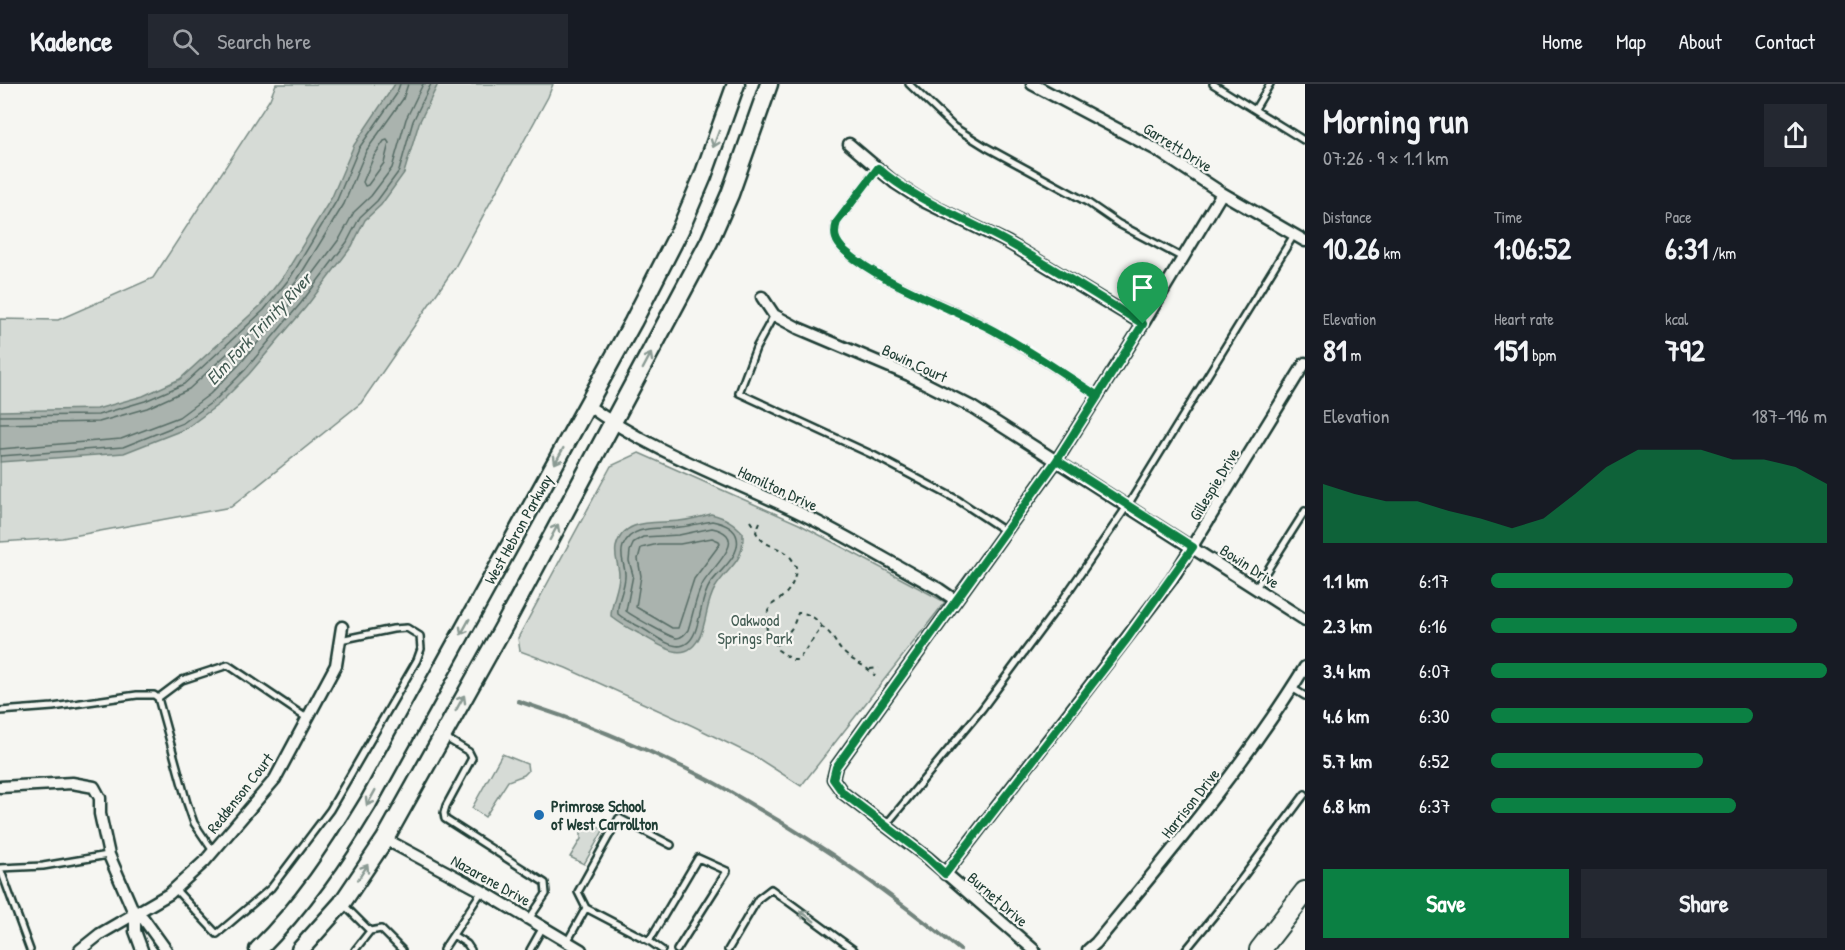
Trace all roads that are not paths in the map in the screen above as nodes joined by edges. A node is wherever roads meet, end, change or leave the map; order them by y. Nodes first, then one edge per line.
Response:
1 (736, 84) edge
2 (770, 84) edge
3 (909, 84) edge
4 (1032, 84) edge
5 (1213, 84) edge
6 (1270, 84) edge
7 (1256, 109) junction
8 (1305, 141) edge
9 (849, 144) dead end
10 (878, 168) junction
11 (1222, 193) junction
12 (1294, 235) junction
13 (1305, 241) edge
14 (1183, 258) junction
15 (762, 297) dead end
16 (774, 315) junction
17 (1143, 324) junction
18 (1305, 363) edge
19 (1098, 396) junction
20 (587, 405) junction
21 (613, 423) junction
22 (1057, 460) junction
23 (1128, 505) junction
24 (1305, 511) edge
25 (1005, 531) junction
26 (1193, 547) junction
27 (1256, 588) junction
28 (955, 600) junction
29 (1305, 620) edge
30 (342, 627) dead end
31 (340, 640) junction
32 (1305, 667) edge
33 (1292, 688) junction
34 (1305, 696) edge
35 (158, 698) junction
36 (0, 711) edge
37 (308, 718) junction
38 (441, 736) junction
39 (0, 787) edge
40 (1305, 794) edge
41 (885, 826) junction
42 (385, 839) junction
43 (671, 845) dead end
44 (213, 851) junction
45 (109, 855) junction
46 (0, 868) edge
47 (945, 874) junction
48 (175, 888) junction
49 (482, 891) junction
50 (1305, 892) edge
51 (342, 903) junction
52 (586, 908) junction
53 (135, 915) junction
54 (530, 919) junction
55 (543, 927) junction
56 (370, 931) junction
57 (453, 935) junction
58 (649, 940) junction
59 (567, 942) junction
60 (83, 949) edge
61 (301, 949) edge
62 (30, 950) edge
63 (142, 950) edge
64 (166, 950) edge
65 (258, 950) edge
66 (355, 950) edge
67 (402, 950) edge
68 (443, 950) edge
69 (471, 950) edge
70 (530, 950) edge
71 (581, 950) edge
72 (662, 950) edge
73 (677, 950) edge
74 (728, 950) edge
75 (854, 950) edge
76 (1034, 950) edge
77 (1090, 950) edge
78 (1186, 950) edge
79 (1260, 950) edge

1 -> 20 main road, West Hebron Parkway
21 -> 2 main road, West Hebron Parkway
3 - 14 lane
4 - 11 street, Garrett Drive
5 - 7 lane
6 - 7 lane
7 - 8 lane
9 - 10 street
10 - 17 street
10 - 19 lane
11 - 12 street, Garrett Drive
11 - 14 street
12 - 13 street, Garrett Drive
12 - 23 lane
14 - 17 street
15 - 16 street, Bowin Court
16 - 22 street, Bowin Court
16 - 25 lane
17 - 19 street
18 - 26 street, Gillespie Drive
19 - 22 street
20 - 21 street, Hamilton Drive
20 -> 65 main road, West Hebron Parkway
21 - 28 street, Hamilton Drive
38 -> 21 main road, West Hebron Parkway
22 - 23 street, Bowin Drive
22 - 25 street
23 - 26 street, Bowin Drive
23 - 41 lane
24 - 27 lane
25 - 28 street
26 - 27 street, Bowin Drive
26 - 47 street, Gillespie Drive
27 - 29 street, Bowin Drive
28 - 41 street, Burnet Drive
30 - 31 street, Reddenson Court
31 - 37 street, Reddenson Court
31 - 48 lane
32 - 33 street, Harrison Drive
33 - 34 lane
33 - 77 street, Harrison Drive
35 - 36 lane
35 - 37 lane
35 - 44 lane
37 - 44 street, Reddenson Court
38 - 42 main road, West Hebron Parkway
38 - 54 lane
39 - 45 street
40 - 78 lane
41 - 47 street, Burnet Drive
42 - 49 street, Nazarene Drive
51 -> 42 main road, West Hebron Parkway
43 - 52 lane
44 - 48 street, Reddenson Court
45 - 46 lane
45 - 53 street
46 - 62 lane
47 - 76 street, Burnet Drive
48 - 53 street, Reddenson Court
49 - 54 street, Nazarene Drive
49 - 57 lane
50 - 79 highway
51 - 56 lane
51 - 61 main road, West Hebron Parkway
52 - 58 lane
52 - 59 lane
53 - 60 street, Reddenson Court
53 - 63 street
53 - 64 street
54 - 55 street, Nazarene Drive
55 - 59 street, Nazarene Drive
55 - 70 lane
56 - 66 lane
56 - 67 lane
57 - 68 lane
57 - 69 lane
58 - 72 lane
58 - 73 lane
59 - 71 street, Nazarene Drive
75 -> 74 lane

